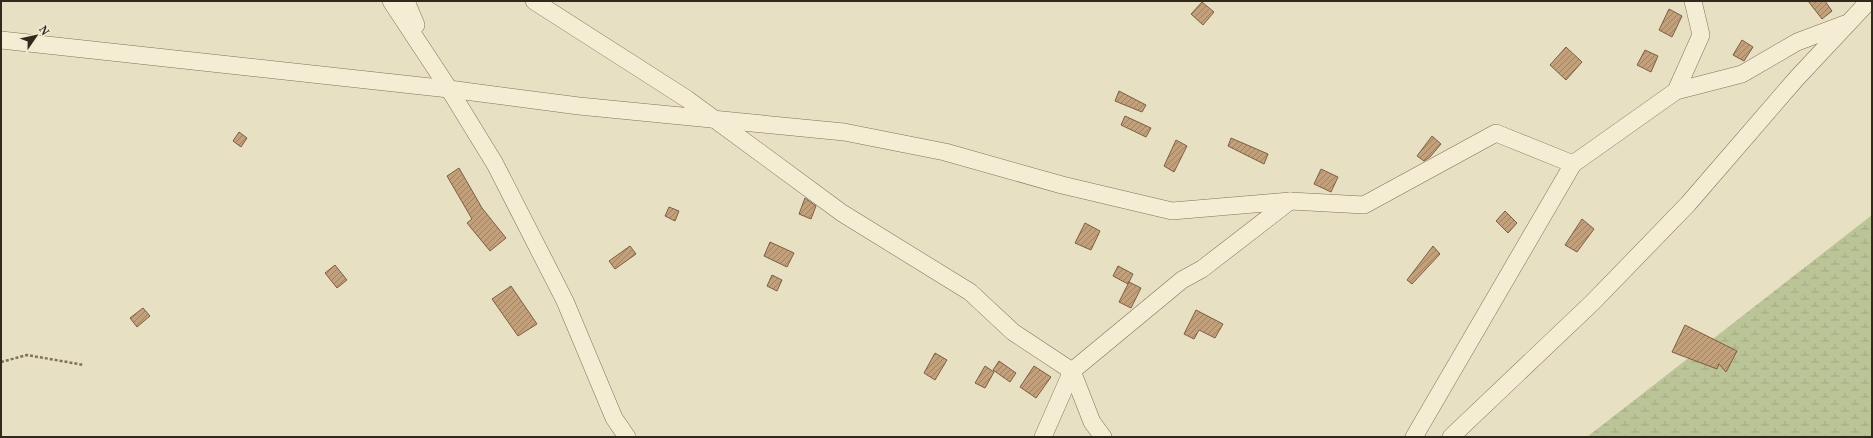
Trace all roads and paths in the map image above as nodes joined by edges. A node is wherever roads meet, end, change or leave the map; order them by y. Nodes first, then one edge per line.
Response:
1 (391, 1) edge
2 (406, 1) edge
3 (534, 1) edge
4 (1693, 1) edge
5 (1869, 1) edge
6 (1848, 23) junction
7 (1, 40) edge
8 (427, 55) junction
9 (449, 89) junction
10 (1676, 91) junction
11 (715, 120) junction
12 (1573, 164) junction
13 (1290, 201) junction
14 (1, 362) edge
15 (84, 365) dead end
16 (1072, 371) junction
17 (627, 437) edge
18 (1043, 437) edge
19 (1103, 437) edge
20 (1414, 437) edge
21 (1451, 437) edge

1 - 8 street
2 - 8 street
3 - 11 street
4 - 10 street
5 - 6 street
6 - 10 street
6 - 21 street
7 - 9 street
8 - 9 street
9 - 11 street
9 - 17 street
10 - 12 street
11 - 13 street
11 - 16 street
12 - 13 street
12 - 20 street
13 - 16 street
14 - 15 path
16 - 18 street
16 - 19 street

